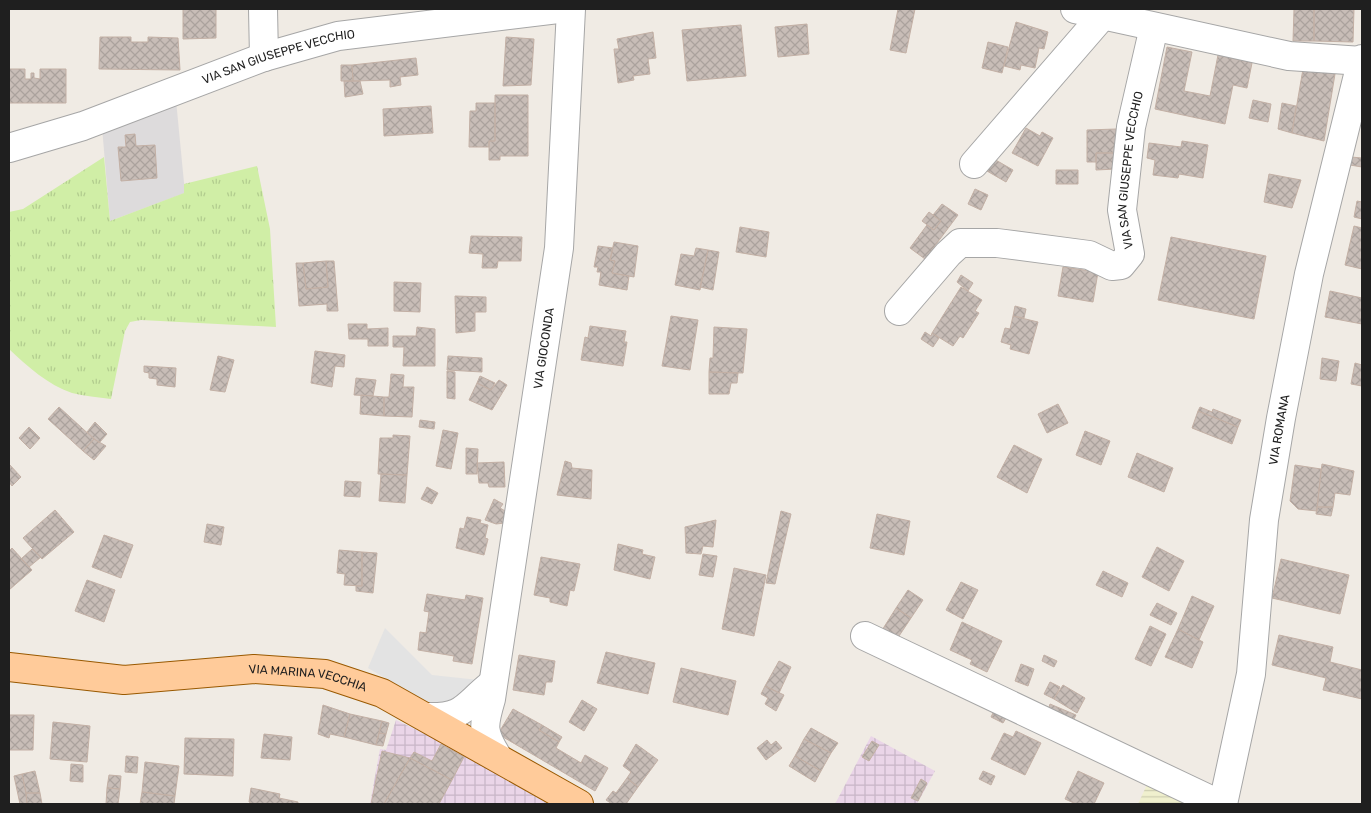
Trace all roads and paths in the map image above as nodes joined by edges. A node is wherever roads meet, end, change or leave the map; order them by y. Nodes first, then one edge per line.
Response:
1 (263, 9) edge
2 (558, 9) edge
3 (571, 9) edge
4 (1075, 9) edge
5 (1102, 15) junction
6 (1154, 27) junction
7 (264, 58) junction
8 (1362, 60) edge
9 (9, 148) edge
10 (974, 164) dead end
11 (899, 310) dead end
12 (865, 636) dead end
13 (9, 667) edge
14 (492, 684) junction
15 (426, 717) junction
16 (497, 756) junction
17 (579, 804) edge
18 (1220, 804) edge
19 (1223, 804) edge

1 - 7 street
2 - 7 street, VIA SAN GIUSEPPE VECCHIO
3 - 14 street, VIA GIOCONDA
4 - 5 street
5 - 6 street
5 - 10 street
6 - 8 street
6 - 11 street, VIA SAN GIUSEPPE VECCHIO
7 - 9 street, VIA SAN GIUSEPPE VECCHIO
8 - 19 street, VIA ROMANA
12 - 18 street
13 - 15 main road, VIA MARINA VECCHIA
14 - 15 street
14 - 16 street, VIA GIOCONDA
15 - 16 main road, VIA MARINA VECCHIA
16 - 17 main road, VIA MARINA VECCHIA

